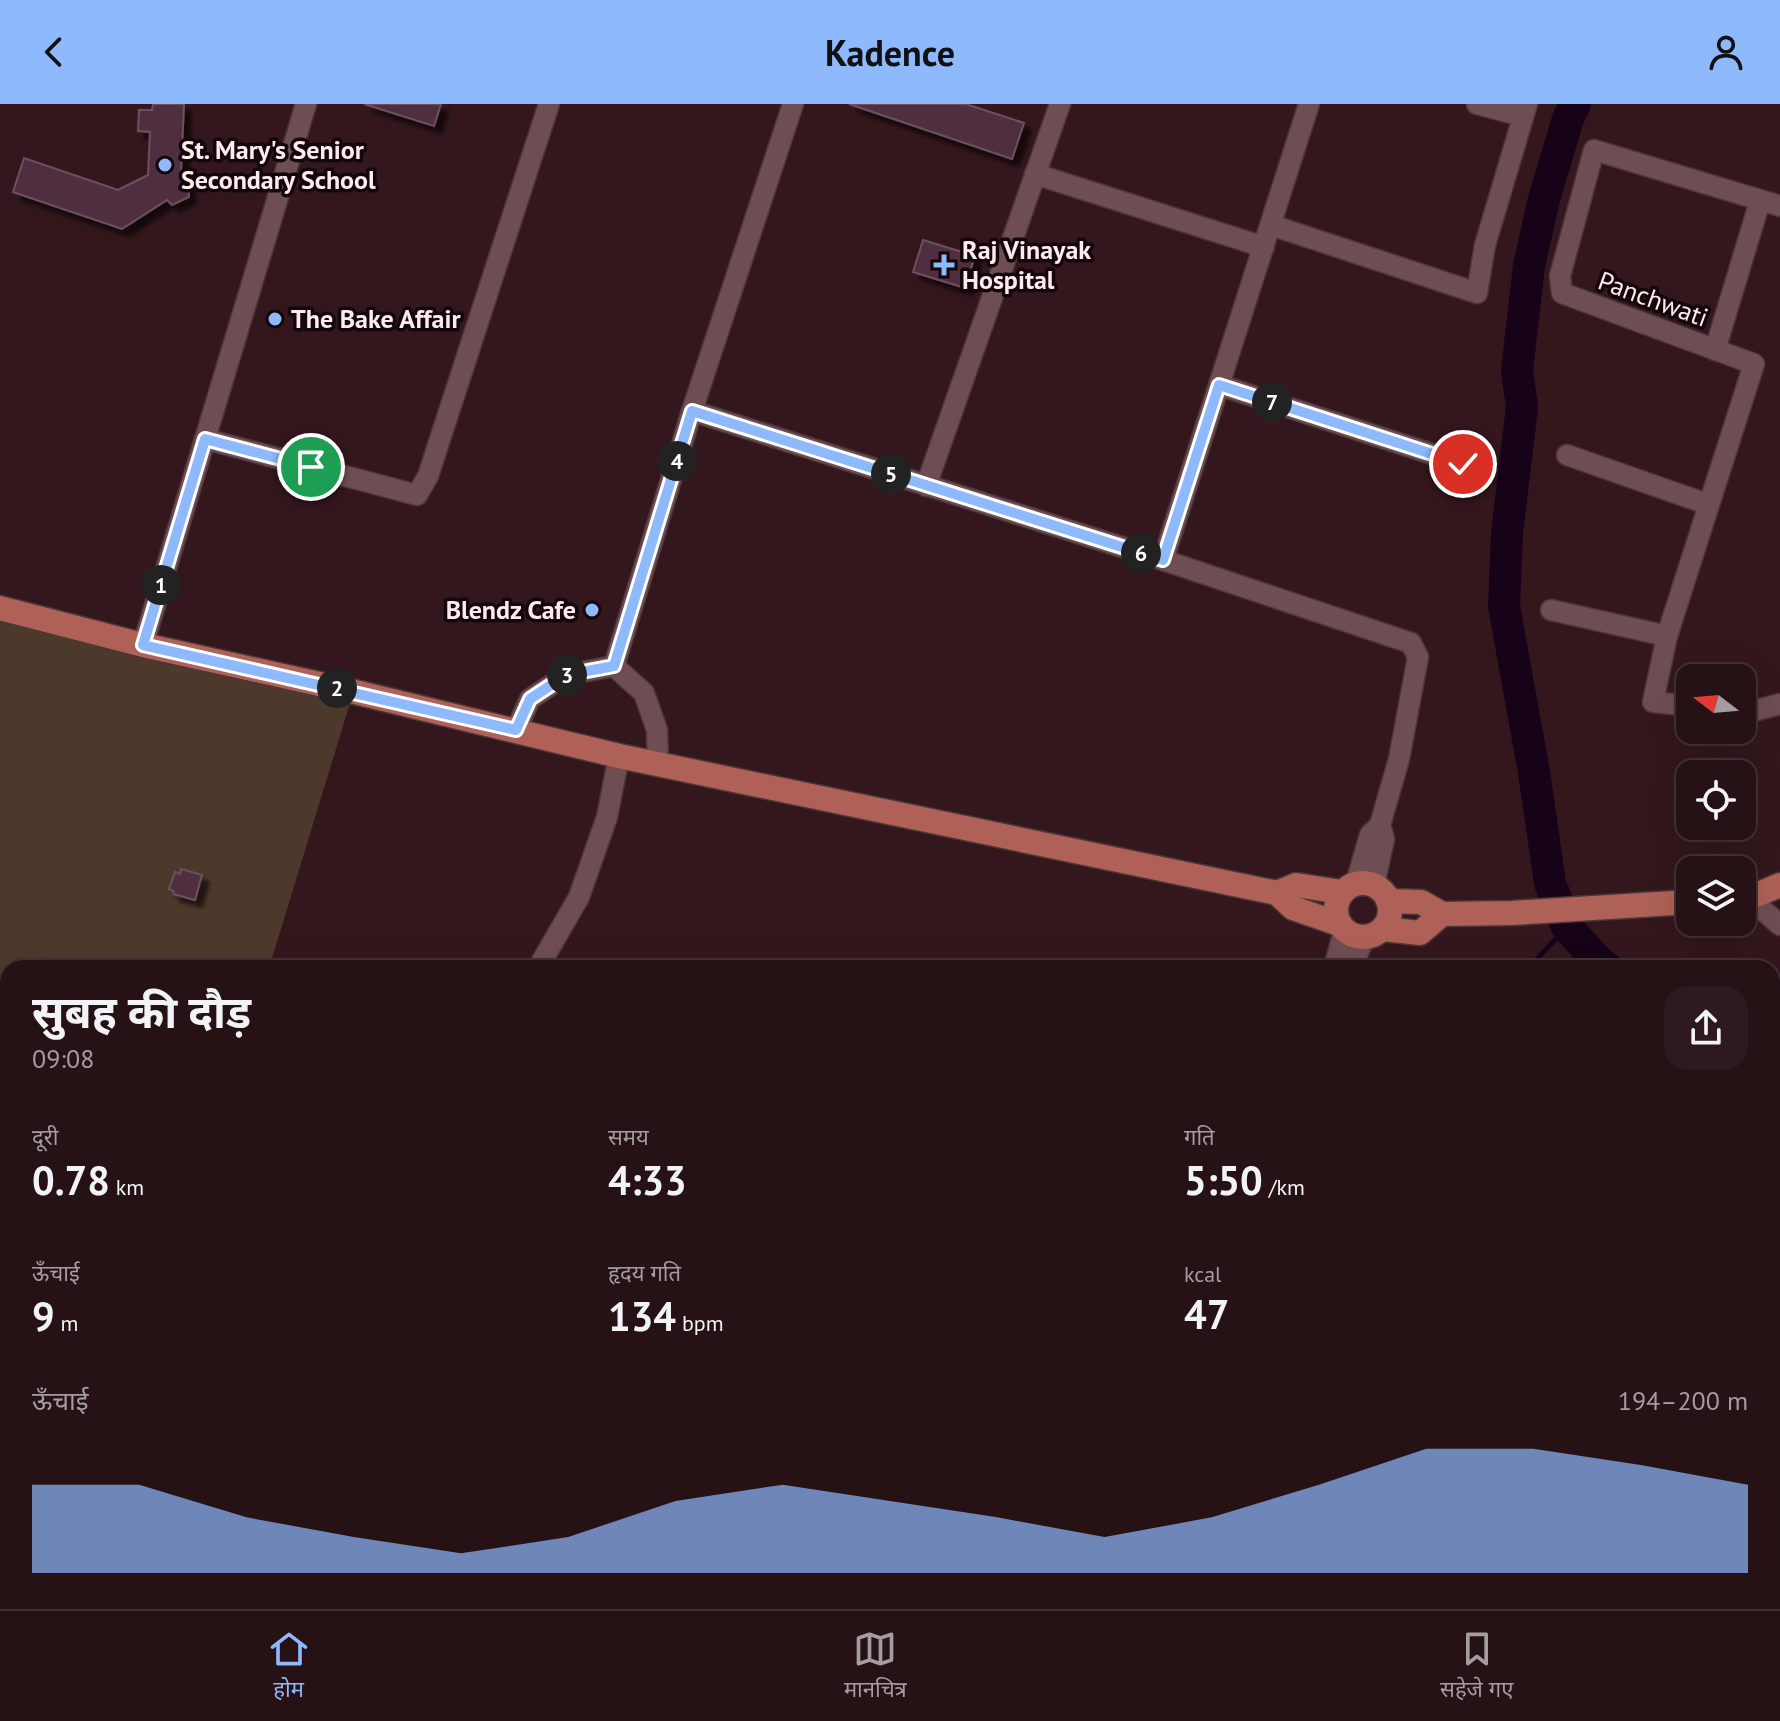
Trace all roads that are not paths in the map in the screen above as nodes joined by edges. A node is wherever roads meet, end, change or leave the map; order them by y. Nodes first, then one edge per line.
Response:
1 (306, 104) edge
2 (549, 104) edge
3 (793, 104) edge
4 (1060, 104) edge
5 (1309, 104) edge
6 (1477, 104) edge
7 (1524, 110) edge
8 (1035, 174) junction
9 (1770, 203) edge
10 (1271, 225) junction
11 (1264, 247) junction
12 (1715, 350) junction
13 (1219, 385) junction
14 (692, 411) junction
15 (205, 439) junction
16 (1567, 455) dead end
17 (1463, 464) dead end
18 (926, 486) junction
19 (1707, 504) junction
20 (1163, 560) junction
21 (0, 608) edge
22 (1551, 610) dead end
23 (1667, 636) junction
24 (143, 645) junction
25 (614, 666) junction
26 (1676, 704) edge
27 (1780, 704) edge
28 (1756, 710) edge
29 (516, 730) junction
30 (619, 756) junction
31 (658, 764) junction
32 (1780, 885) edge
33 (1365, 890) junction
34 (1277, 893) junction
35 (1756, 894) edge
36 (1676, 903) edge
37 (1756, 906) edge
38 (1442, 914) junction
39 (1780, 925) edge
40 (1357, 930) junction
41 (543, 960) edge
42 (1339, 960) edge
43 (1353, 960) edge

1 - 15 street
2 - 15 street
3 - 14 street
4 - 8 street
5 - 10 street
6 - 7 street
7 - 10 street
8 - 11 street
8 - 18 street
9 - 12 street, Panchwati
9 - 12 street, Panchwati
10 - 11 street
11 - 13 street
12 - 19 street
13 - 17 street
13 - 20 street
14 - 18 street
14 - 25 street
15 - 24 street
16 - 19 street
18 - 20 street
19 - 23 street
20 - 33 street
21 - 24 main road
22 - 23 street
23 - 26 street
24 - 29 main road
25 - 29 street
25 - 31 street
27 - 28 street
29 - 30 main road
30 - 31 main road
30 - 41 street
31 - 34 main road
32 - 35 main road
33 - 34 main road
33 - 38 main road
33 - 40 main road
33 - 40 main road
34 - 40 main road
36 - 38 main road
37 - 39 street
38 - 40 main road
40 - 42 street
40 - 43 street

